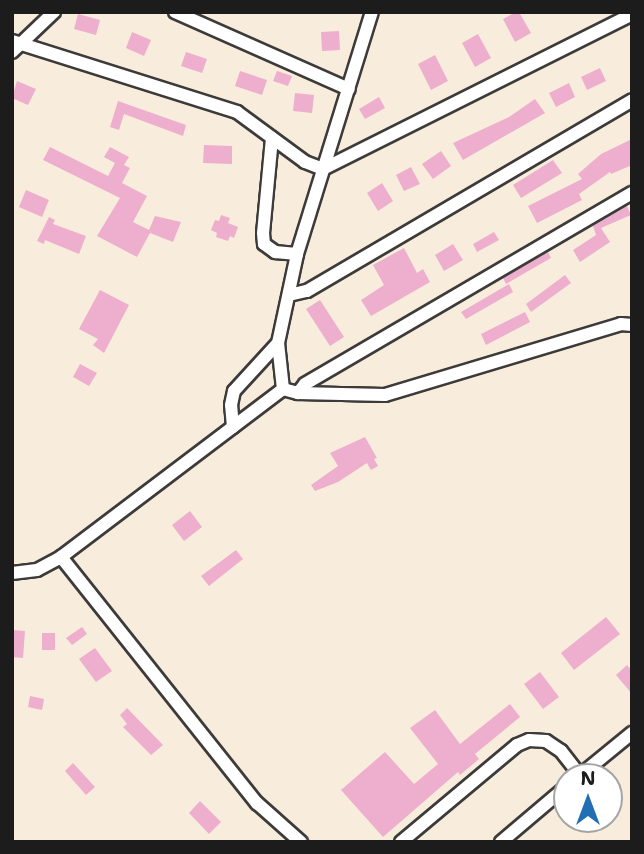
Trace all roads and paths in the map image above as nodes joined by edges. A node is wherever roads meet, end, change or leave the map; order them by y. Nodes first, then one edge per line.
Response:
1 (54, 12) edge
2 (175, 12) edge
3 (372, 12) edge
4 (630, 15) edge
5 (14, 46) edge
6 (349, 89) junction
7 (632, 100) edge
8 (272, 138) junction
9 (323, 169) junction
10 (632, 193) edge
11 (297, 254) junction
12 (289, 295) junction
13 (632, 325) edge
14 (278, 344) junction
15 (283, 389) junction
16 (298, 393) junction
17 (233, 427) junction
18 (61, 557) junction
19 (12, 573) edge
20 (632, 733) edge
21 (570, 763) edge
22 (595, 763) edge
23 (553, 798) edge
24 (300, 842) edge
25 (401, 842) edge
26 (501, 842) edge

1 - 5 street
2 - 6 street
3 - 6 street
4 - 9 street
5 - 8 street
6 - 9 street
7 - 12 street
8 - 9 street
8 - 11 street
9 - 11 street
10 - 16 street
11 - 12 street
12 - 14 street
13 - 16 street
14 - 15 street
14 - 17 street
15 - 16 street
15 - 17 street
17 - 18 street
18 - 19 street
18 - 24 street
20 - 22 street
21 - 25 street
23 - 26 street

